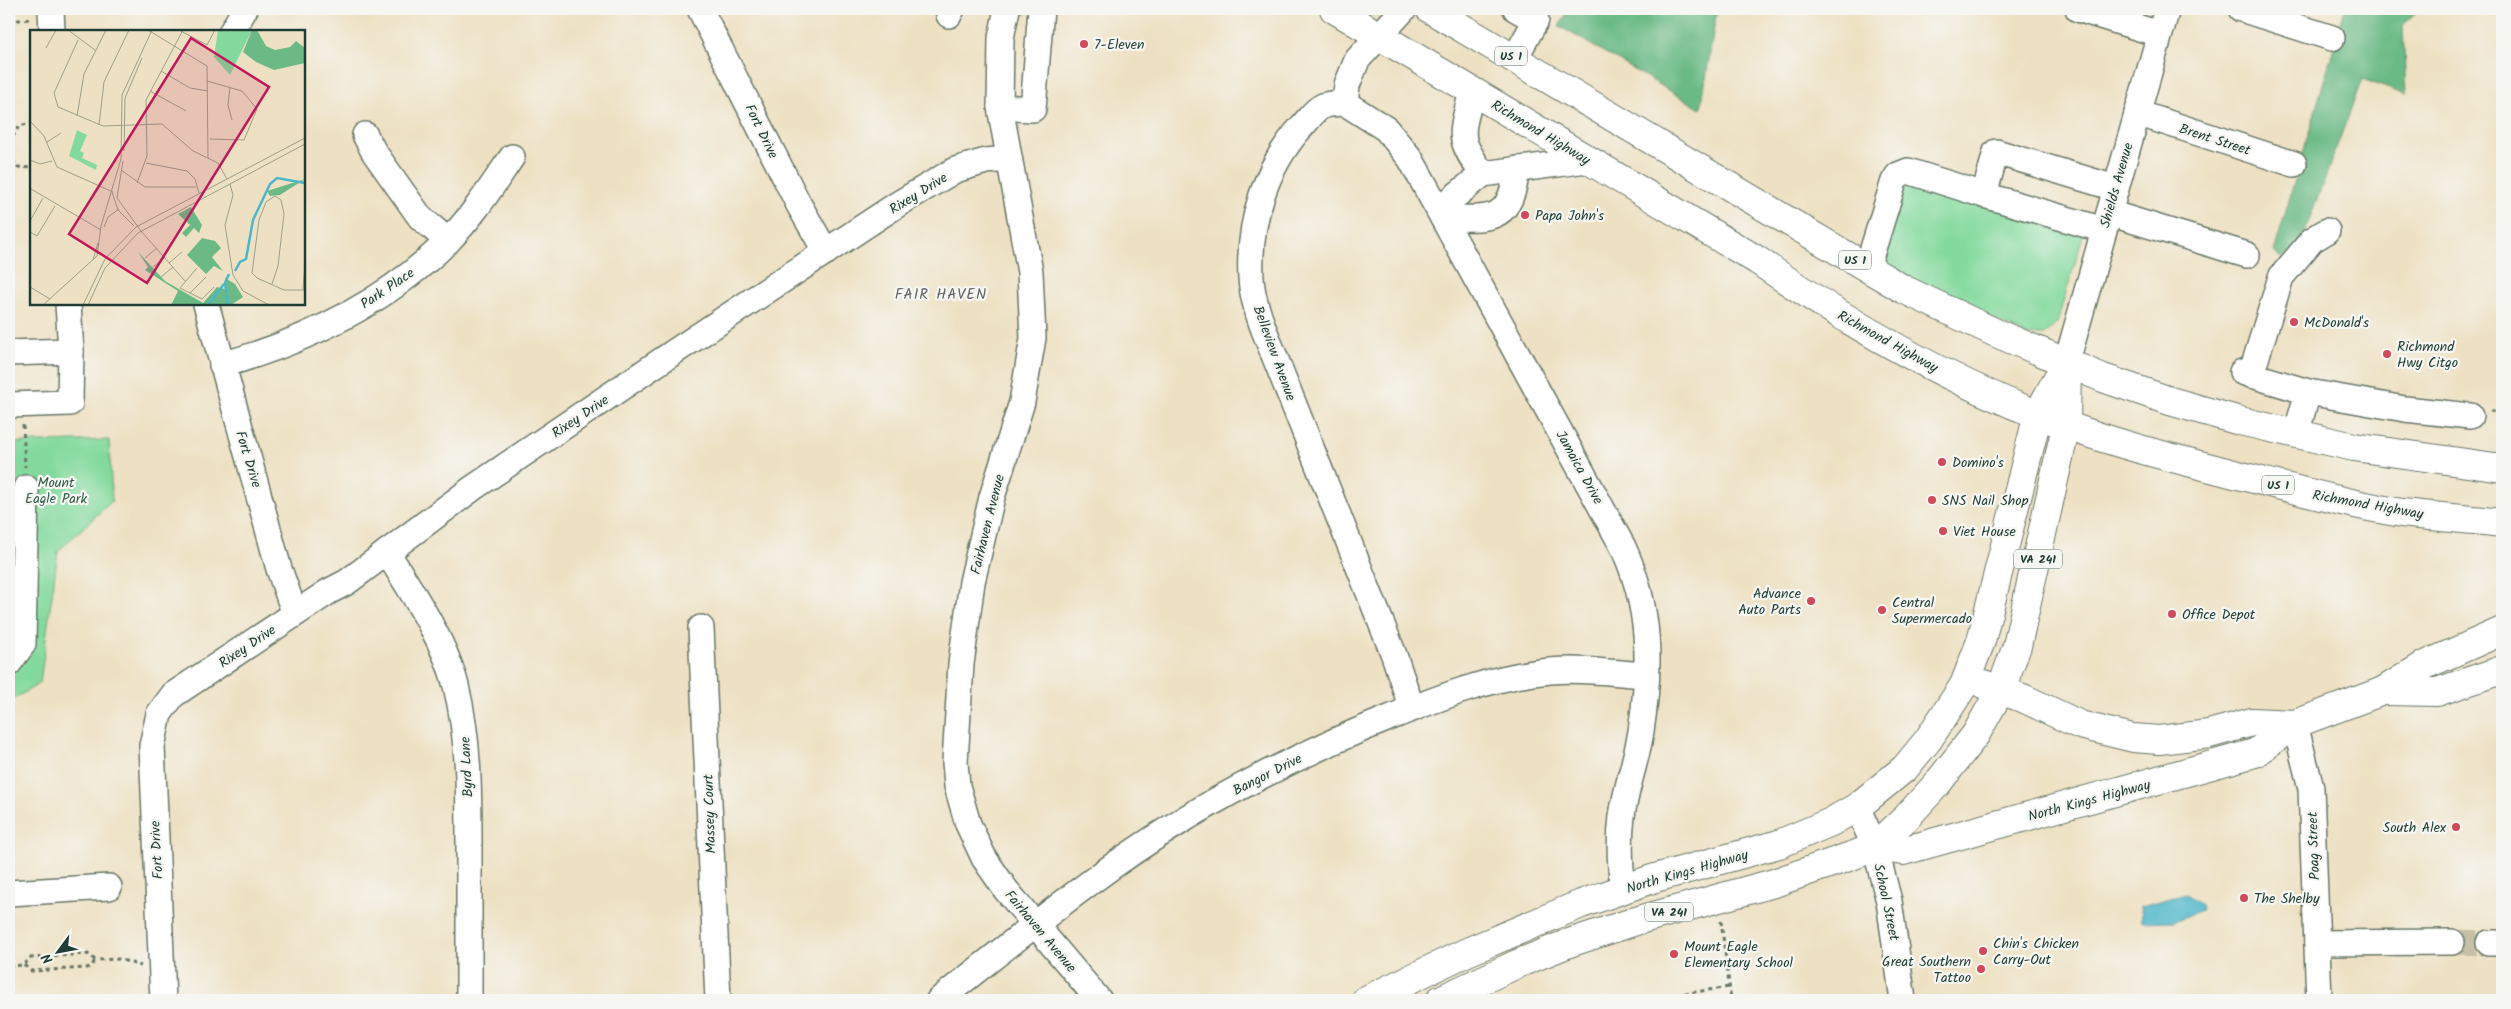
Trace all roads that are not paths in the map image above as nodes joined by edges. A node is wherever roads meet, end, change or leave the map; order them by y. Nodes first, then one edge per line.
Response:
1 (51, 9) edge
2 (245, 9) edge
3 (700, 9) edge
4 (1007, 9) edge
5 (1041, 9) edge
6 (1334, 9) edge
7 (1404, 9) edge
8 (1430, 9) edge
9 (1516, 9) edge
10 (2078, 9) edge
11 (2167, 9) edge
12 (2241, 9) edge
13 (52, 30) edge
14 (233, 30) edge
15 (2159, 34) junction
16 (1379, 36) junction
17 (2332, 38) dead end
18 (1514, 58) junction
19 (1472, 91) junction
20 (1346, 103) junction
21 (1000, 107) junction
22 (2136, 113) junction
23 (365, 135) dead end
24 (512, 157) dead end
25 (1009, 159) junction
26 (1587, 160) junction
27 (2294, 164) dead end
28 (1517, 169) junction
29 (1483, 174) junction
30 (2115, 188) junction
31 (1984, 195) junction
32 (1441, 214) junction
33 (2106, 222) junction
34 (2327, 231) dead end
35 (448, 241) junction
36 (826, 252) junction
37 (2247, 255) dead end
38 (1867, 268) junction
39 (68, 305) edge
40 (206, 305) edge
41 (71, 350) junction
42 (9, 353) edge
43 (2067, 361) junction
44 (222, 364) junction
45 (2308, 392) junction
46 (9, 405) edge
47 (2038, 414) junction
48 (2470, 416) dead end
49 (2066, 426) junction
50 (2296, 434) junction
51 (2502, 468) edge
52 (26, 488) dead end
53 (2502, 523) edge
54 (387, 552) junction
55 (295, 614) junction
56 (701, 628) dead end
57 (2502, 632) edge
58 (9, 663) edge
59 (2502, 670) edge
60 (1646, 675) junction
61 (1964, 685) junction
62 (2001, 689) junction
63 (2383, 691) junction
64 (166, 703) joint
65 (1412, 709) junction
66 (2295, 724) junction
67 (1857, 807) junction
68 (1875, 847) junction
69 (109, 887) dead end
70 (1623, 889) junction
71 (9, 893) edge
72 (1036, 925) junction
73 (2317, 943) junction
74 (2437, 948) tunnel mouth
75 (1395, 994) edge
76 (163, 1000) edge
77 (468, 1000) edge
78 (718, 1000) edge
79 (939, 1000) edge
80 (1099, 1000) edge
81 (1366, 1000) edge
82 (1440, 1000) edge
83 (1903, 1000) edge
84 (2314, 1000) edge
85 (2320, 1000) edge

1 - 13 street
2 - 14 street
3 - 36 street, Fort Drive
4 - 21 street, Fairhaven Avenue
5 - 21 street
6 - 16 main road, Richmond Highway / US 1
7 - 16 street
8 - 18 main road, US 1
9 - 18 street
10 - 15 street
11 - 15 street, Shields Avenue
12 - 17 street
15 - 22 street, Shields Avenue
16 - 19 main road, Richmond Highway / US 1
16 - 20 street
18 - 38 main road, US 1
19 - 26 main road, Richmond Highway / US 1
19 - 29 street
20 - 32 street, Jamaica Drive
20 - 65 street, Belleview Avenue
21 - 25 street, Fairhaven Avenue
22 - 27 street, Brent Street
22 - 30 street, Shields Avenue
23 - 35 street
24 - 35 street, Park Place
25 - 36 street, Rixey Drive
25 - 72 street, Fairhaven Avenue
26 - 28 street
26 - 47 main road, Richmond Highway / US 1
28 - 29 street
28 - 32 street
29 - 32 street
30 - 31 street
30 - 33 street, Shields Avenue
31 - 33 street
31 - 38 street
32 - 60 street, Jamaica Drive
33 - 37 street
33 - 43 street, Shields Avenue
34 - 45 street
35 - 44 street, Park Place
36 - 54 street, Rixey Drive
38 - 43 main road, US 1
39 - 41 street
40 - 44 street, Fort Drive
41 - 42 street
41 - 46 street
43 - 47 main road, North Kings Highway / VA 241
43 - 49 main road, North Kings Highway / VA 241
43 - 50 main road, US 1
44 - 55 street, Fort Drive
45 - 48 street
45 - 50 street
47 - 49 main road, Richmond Highway / US 1
47 - 61 main road, North Kings Highway / VA 241
49 - 53 main road, Richmond Highway / US 1
49 - 62 main road, North Kings Highway / VA 241
50 - 51 main road, US 1
52 - 58 street
54 - 55 street, Rixey Drive
54 - 77 street, Byrd Lane
55 - 64 street, Rixey Drive
56 - 78 street, Massey Court
57 - 63 main road, North Kings Highway
59 - 63 main road, North Kings Highway
60 - 65 street, Bangor Drive
60 - 70 street, Jamaica Drive
61 - 62 main road, North Kings Highway
61 - 67 main road, North Kings Highway / VA 241
62 - 66 main road, North Kings Highway
62 - 68 main road, North Kings Highway / VA 241
63 - 66 main road, North Kings Highway
64 - 76 street, Fort Drive
65 - 72 street, Bangor Drive
66 - 68 main road, North Kings Highway
66 - 73 street, Poag Street
67 - 68 street, School Street
67 - 70 main road, North Kings Highway / VA 241
68 - 82 main road, North Kings Highway / VA 241
68 - 83 street, School Street
69 - 71 street
70 - 75 main road, North Kings Highway / VA 241
72 - 79 street, Bangor Drive
72 - 80 street, Fairhaven Avenue
73 - 74 street
73 - 85 street, Poag Street
75 - 81 main road, North Kings Highway / VA 241
84 - 85 street

